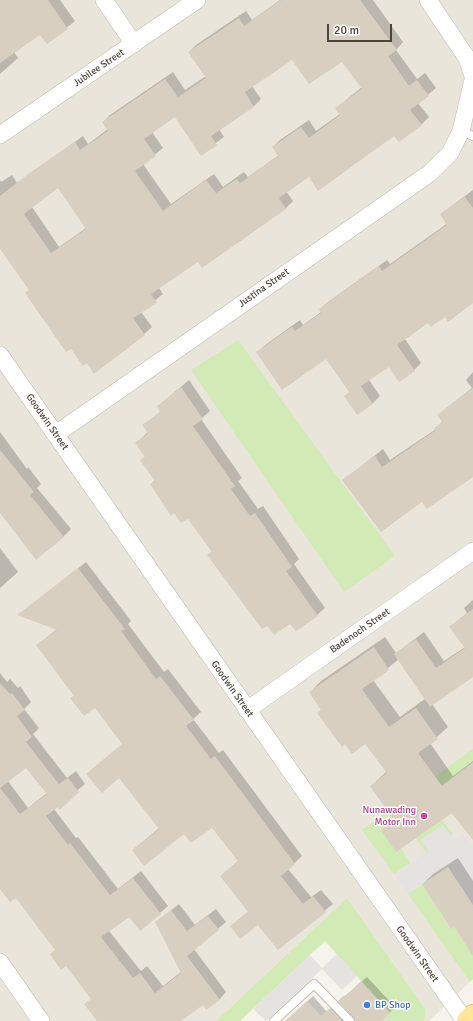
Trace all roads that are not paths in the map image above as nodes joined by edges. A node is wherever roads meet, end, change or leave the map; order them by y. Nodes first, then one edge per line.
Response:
1 (104, 0) edge
2 (197, 0) edge
3 (428, 0) edge
4 (134, 44) junction
5 (473, 76) edge
6 (473, 80) edge
7 (467, 133) edge
8 (0, 135) edge
9 (0, 355) edge
10 (56, 434) junction
11 (473, 551) edge
12 (247, 710) junction
13 (0, 962) edge
14 (473, 1016) edge
15 (41, 1021) edge
16 (274, 1021) edge
17 (350, 1021) edge
18 (465, 1021) edge
19 (468, 1021) edge

1 - 4 street
2 - 4 street, Jubilee Street
3 - 5 street
4 - 8 street, Jubilee Street
6 - 7 street, Justina Street
7 - 10 street, Justina Street
9 - 10 street, Goodwin Street
10 - 12 street, Goodwin Street
11 - 12 street, Badenoch Street
12 - 18 street, Goodwin Street
13 - 15 street
14 - 19 main road
16 - 17 lane

